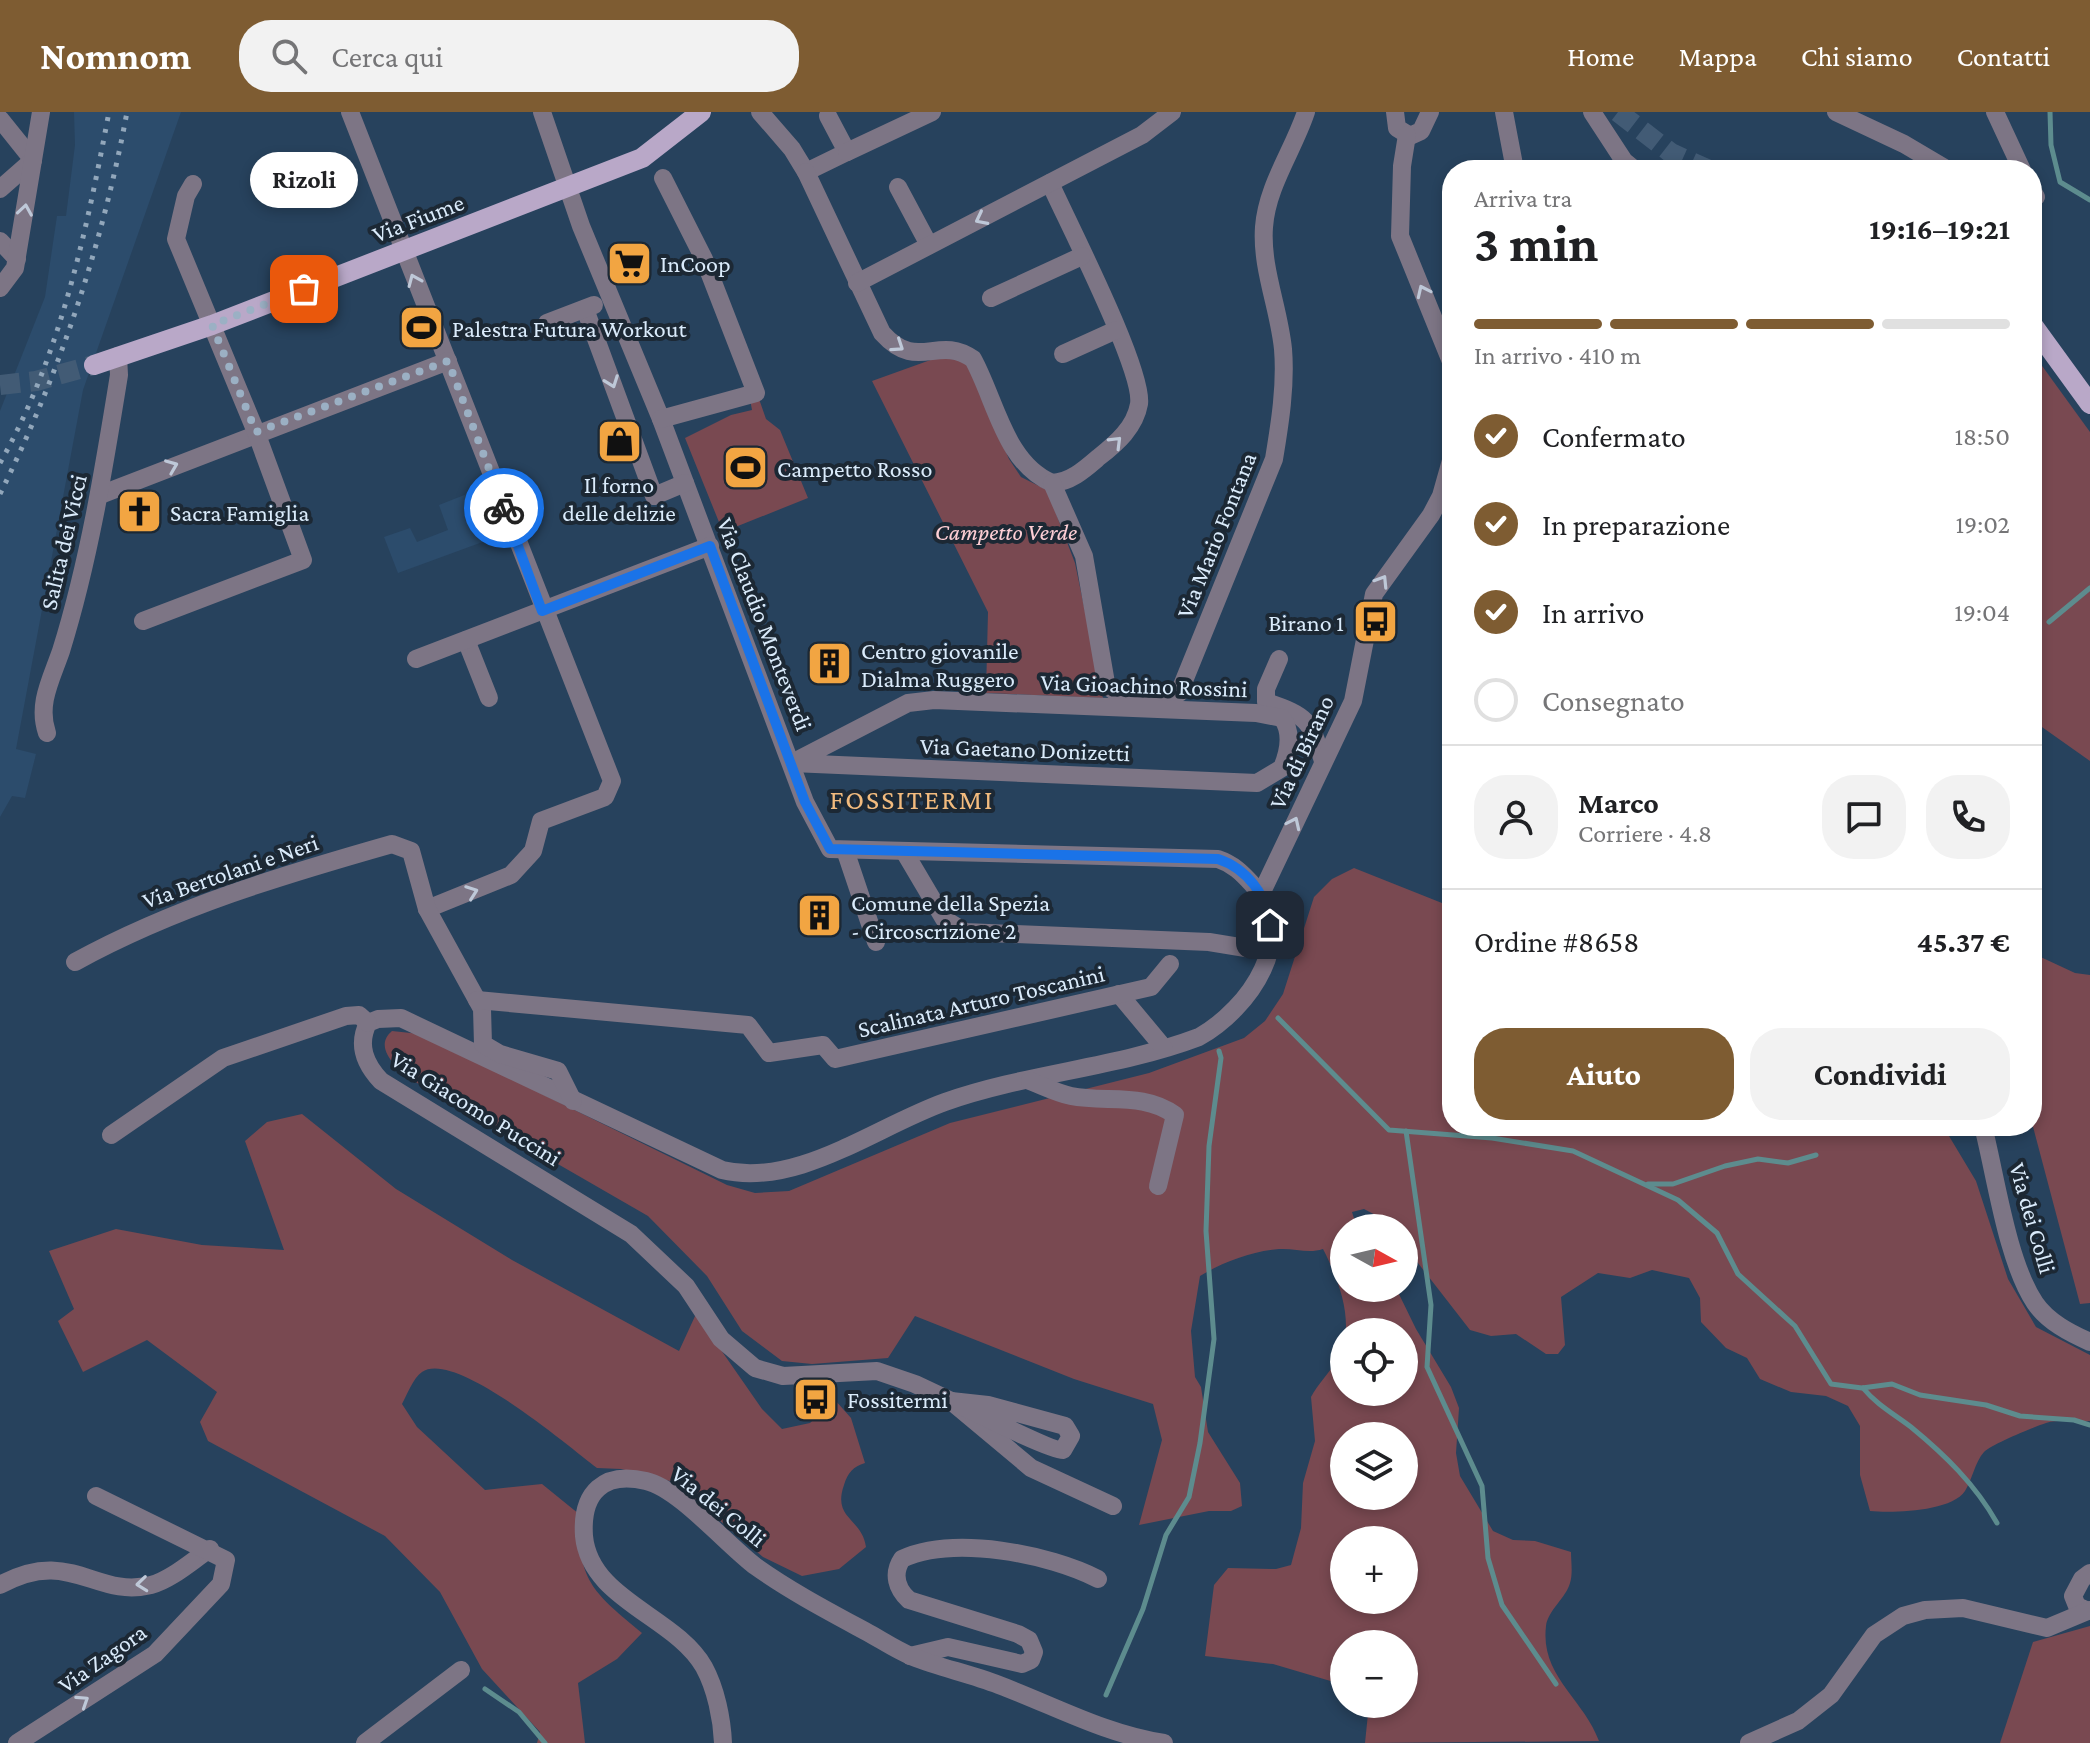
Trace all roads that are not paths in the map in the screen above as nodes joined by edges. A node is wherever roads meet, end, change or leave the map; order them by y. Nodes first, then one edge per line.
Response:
1 (41, 112) edge
2 (350, 112) edge
3 (542, 112) edge
4 (701, 112) edge
5 (760, 112) edge
6 (932, 112) edge
7 (1172, 112) edge
8 (1306, 112) edge
9 (1395, 112) edge
10 (1430, 112) edge
11 (1504, 112) edge
12 (1592, 112) edge
13 (1836, 112) edge
14 (1995, 112) edge
15 (828, 116) dead end
16 (0, 119) edge
17 (1407, 135) junction
18 (847, 152) junction
19 (33, 160) junction
20 (1513, 160) edge
21 (1623, 160) edge
22 (1931, 160) edge
23 (2017, 160) edge
24 (806, 172) junction
25 (663, 178) dead end
26 (1050, 183) junction
27 (193, 184) dead end
28 (898, 187) dead end
29 (569, 188) junction
30 (0, 189) edge
31 (0, 241) edge
32 (929, 245) junction
33 (402, 252) junction
34 (1082, 256) junction
35 (17, 259) junction
36 (857, 283) junction
37 (0, 288) edge
38 (611, 298) junction
39 (991, 298) dead end
40 (585, 309) junction
41 (547, 323) dead end
42 (212, 325) junction
43 (1116, 330) junction
44 (1442, 339) edge
45 (2042, 339) edge
46 (1063, 354) dead end
47 (118, 356) junction
48 (448, 361) junction
49 (94, 365) tunnel mouth
50 (2090, 404) edge
51 (661, 419) junction
52 (256, 432) junction
53 (685, 483) junction
54 (1052, 483) junction
55 (1442, 492) edge
56 (100, 495) junction
57 (710, 546) junction
58 (542, 611) junction
59 (143, 621) dead end
60 (466, 640) junction
61 (416, 659) dead end
62 (1279, 659) dead end
63 (489, 698) dead end
64 (47, 733) dead end
65 (1323, 761) junction
66 (792, 763) junction
67 (1257, 783) joint
68 (845, 850) junction
69 (905, 853) junction
70 (1261, 894) junction
71 (427, 909) junction
72 (876, 942) dead end
73 (1270, 952) junction
74 (75, 962) dead end
75 (1170, 964) dead end
76 (1119, 994) junction
77 (477, 1000) junction
78 (368, 1023) junction
79 (1164, 1048) junction
80 (1030, 1081) junction
81 (573, 1101) junction
82 (111, 1135) dead end
83 (1986, 1136) edge
84 (1158, 1186) dead end
85 (2090, 1342) edge
86 (951, 1401) junction
87 (96, 1496) dead end
88 (1113, 1506) dead end
89 (210, 1549) junction
90 (2090, 1573) edge
91 (1098, 1579) dead end
92 (0, 1585) edge
93 (2089, 1610) edge
94 (910, 1656) junction
95 (461, 1670) dead end
96 (17, 1743) edge
97 (365, 1743) edge
98 (723, 1743) edge
99 (1164, 1743) edge
100 (1749, 1743) edge

1 - 19 street
2 - 33 street
3 - 29 street, Via Claudio Monteverdi
4 - 29 main road, Via Fiume
5 - 24 street
6 - 18 street
7 - 26 street
8 - 54 street, Via Mario Fontana
9 - 17 street
10 - 17 street
11 - 20 street
12 - 21 street
13 - 22 street
14 - 23 street
15 - 18 street
16 - 19 street
44 -> 17 street
18 - 24 street
19 - 30 street
35 -> 19 street
24 - 36 street
25 - 51 street
26 -> 32 street
26 - 34 street
27 - 42 street
28 - 32 street
29 - 33 main road, Via Fiume
29 - 38 street, Via Claudio Monteverdi
31 - 35 street
32 - 36 street
33 - 42 main road, Via Fiume
48 -> 33 street
34 - 39 street
34 - 43 street
35 - 37 street
36 -> 54 street
38 - 40 street
38 - 51 street, Via Claudio Monteverdi
40 - 41 street
40 -> 53 street
42 - 47 main road, Via Fiume
42 - 52 street
43 - 46 street
54 -> 43 street
45 - 50 main road
47 - 49 main road, Via Fiume
47 - 56 street, Salita dei Vicci
48 - 52 street
48 - 58 street
51 - 53 street, Via Claudio Monteverdi
56 -> 52 street
52 - 59 street
53 - 57 street, Via Claudio Monteverdi
65 -> 55 street, Via di Birano
56 - 64 street, Salita dei Vicci
57 - 58 street
57 - 66 street, Via Claudio Monteverdi
58 - 60 street
71 -> 58 street
60 - 61 street
60 - 63 street
62 - 65 street
70 -> 65 street, Via di Birano
66 - 67 street, Via Gaetano Donizetti
66 - 67 street, Via Gioachino Rossini
66 - 68 street, Via Claudio Monteverdi
68 - 69 street
68 - 72 street
69 - 70 street
69 - 73 street
70 - 73 street, Via Giacomo Puccini
71 - 74 street, Via Bertolani e Neri
71 - 77 street
73 - 79 street, Via Giacomo Puccini
75 - 76 street, Scalinata Arturo Toscanini
76 - 77 street, Scalinata Arturo Toscanini
76 - 79 street
77 - 81 street
78 - 81 street, Via Giacomo Puccini
78 - 82 street
78 - 86 street, Via Giacomo Puccini
79 - 80 street, Via Giacomo Puccini
80 - 81 street, Via Giacomo Puccini
80 - 84 street
83 - 85 street, Via dei Colli
86 - 86 street, Via Giacomo Puccini
86 - 88 street, Via Giacomo Puccini
87 - 89 street
89 -> 92 street
96 -> 89 street, Via Zagora
90 - 93 street
91 - 94 street
93 - 100 street
94 - 98 street, Via dei Colli
94 - 99 street, Via dei Colli
95 - 97 street

